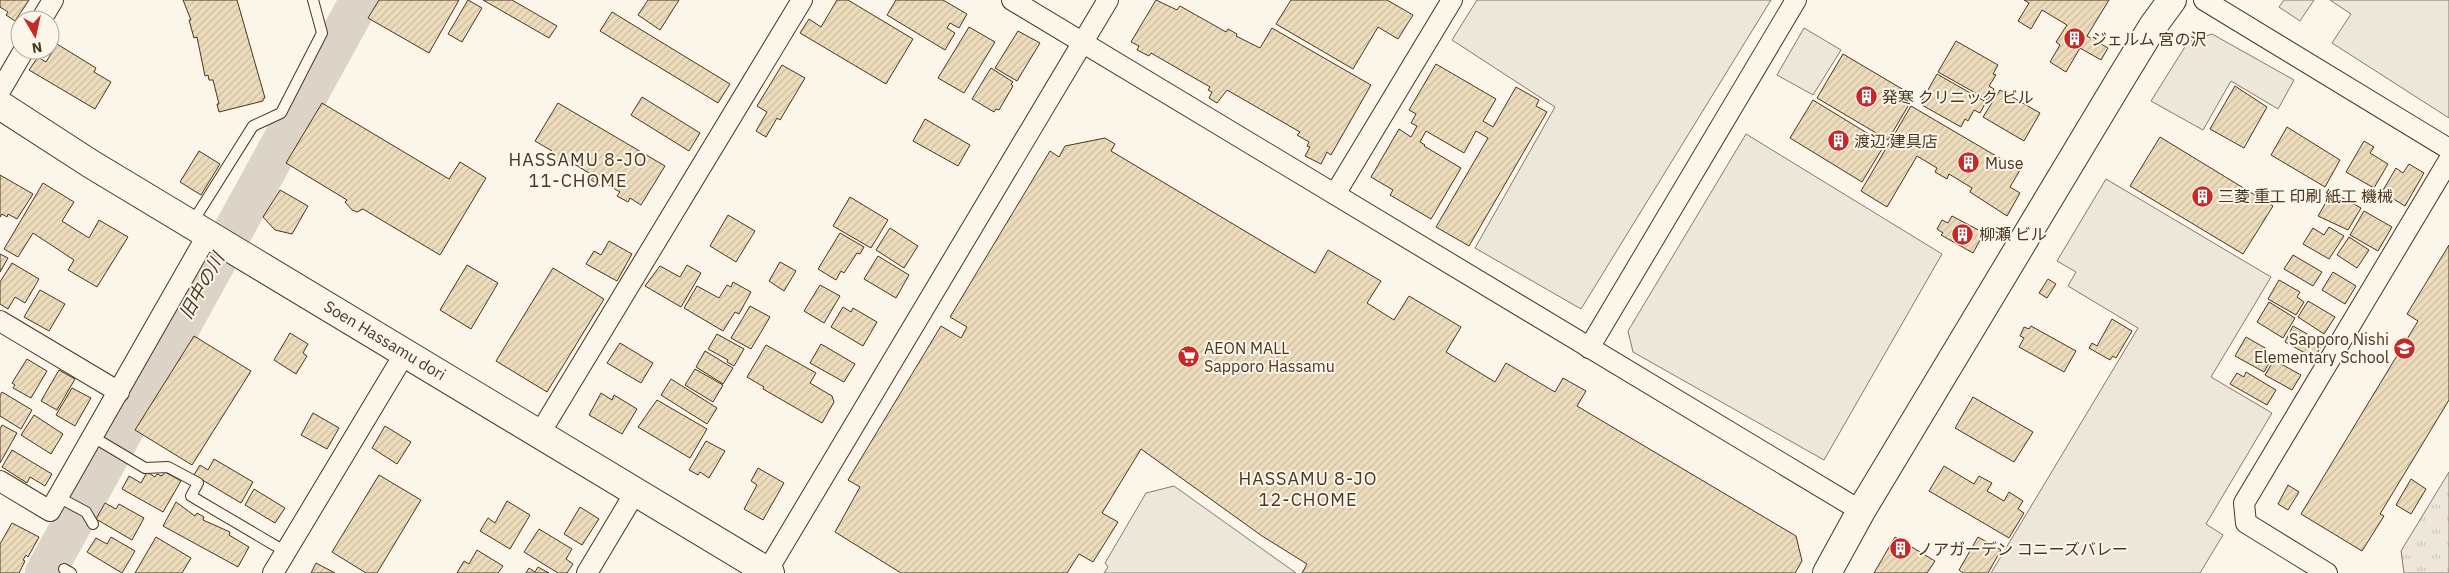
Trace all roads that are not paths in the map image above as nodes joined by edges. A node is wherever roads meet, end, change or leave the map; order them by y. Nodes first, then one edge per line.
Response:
1 (313, 0) edge
2 (802, 0) edge
3 (1012, 0) edge
4 (1108, 0) edge
5 (1452, 0) edge
6 (1796, 0) edge
7 (2172, 0) edge
8 (2204, 0) edge
9 (1082, 42) junction
10 (20, 60) edge
11 (2, 108) edge
12 (2449, 149) edge
13 (2449, 160) edge
14 (1335, 194) junction
15 (214, 237) junction
16 (0, 320) edge
17 (1589, 348) junction
18 (405, 352) junction
19 (119, 392) junction
20 (540, 433) junction
21 (99, 440) junction
22 (0, 481) edge
23 (636, 490) junction
24 (65, 500) junction
25 (1861, 511) junction
26 (93, 524) dead end
27 (286, 552) junction
28 (768, 572) edge
29 (273, 573) edge
30 (587, 573) edge
31 (1827, 573) edge
32 (2327, 573) edge

1 - 15 lane
2 - 20 street
3 - 9 street
4 - 9 street
5 - 14 street
6 - 17 street
7 - 25 street
8 - 12 street
9 - 14 street
9 - 28 street
10 - 11 street
11 - 15 street, Soen Hassamu dori
13 - 32 street
14 - 17 street
15 - 18 street, Soen Hassamu dori
15 - 19 street
16 - 19 street
17 - 25 street
18 - 20 street, Soen Hassamu dori
18 - 27 street
19 - 21 street
20 - 23 street, Soen Hassamu dori
21 - 24 street
21 - 27 lane
22 - 24 street
23 - 28 street, Soen Hassamu dori
23 - 30 street
24 - 26 lane
25 - 31 street
27 - 29 street

